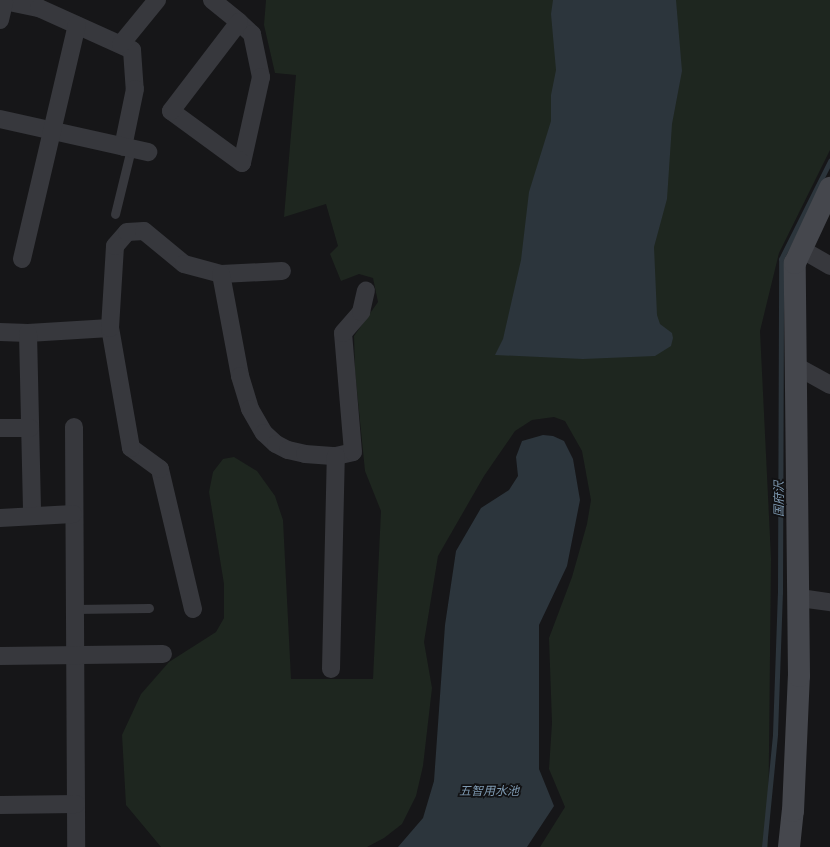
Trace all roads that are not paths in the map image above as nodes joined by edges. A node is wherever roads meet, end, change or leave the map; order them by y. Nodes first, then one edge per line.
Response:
1 (157, 0) edge
2 (2, 1) edge
3 (218, 2) edge
4 (42, 4) edge
5 (0, 20) edge
6 (239, 22) junction
7 (77, 25) junction
8 (121, 44) junction
9 (0, 119) edge
10 (52, 132) junction
11 (134, 149) junction
12 (830, 188) edge
13 (115, 214) dead end
14 (801, 249) junction
15 (22, 259) dead end
16 (830, 266) edge
17 (282, 271) dead end
18 (221, 274) junction
19 (366, 291) dead end
20 (110, 328) junction
21 (0, 332) edge
22 (28, 333) junction
23 (796, 366) junction
24 (830, 385) edge
25 (74, 427) dead end
26 (0, 428) edge
27 (30, 428) junction
28 (336, 456) junction
29 (73, 514) junction
30 (32, 516) junction
31 (0, 518) edge
32 (800, 598) junction
33 (830, 602) edge
34 (149, 608) dead end
35 (74, 609) junction
36 (193, 609) dead end
37 (163, 654) dead end
38 (74, 655) junction
39 (0, 656) edge
40 (331, 669) dead end
41 (76, 804) junction
42 (0, 805) edge
43 (76, 847) edge
44 (789, 847) edge

1 - 8 street
2 - 4 street
2 - 5 street
3 - 6 street
4 - 7 street
6 - 6 street
7 - 8 street
7 - 10 street
8 - 11 street
9 - 10 street
10 - 11 street
10 - 15 street
11 - 13 lane
12 - 14 street
14 - 16 street
14 - 23 street
17 - 18 street
18 - 20 street
18 - 28 street
19 - 28 street
20 - 22 street
20 - 36 street
21 - 22 street
22 - 27 street
23 - 24 street
23 - 32 street
25 - 29 street
26 - 27 street
27 - 30 street
28 - 40 street
29 - 30 street
29 - 35 street
30 - 31 street
32 - 33 street
32 - 44 street
34 - 35 lane
35 - 38 street
37 - 38 street
38 - 39 street
38 - 41 street
41 - 42 street
41 - 43 street

